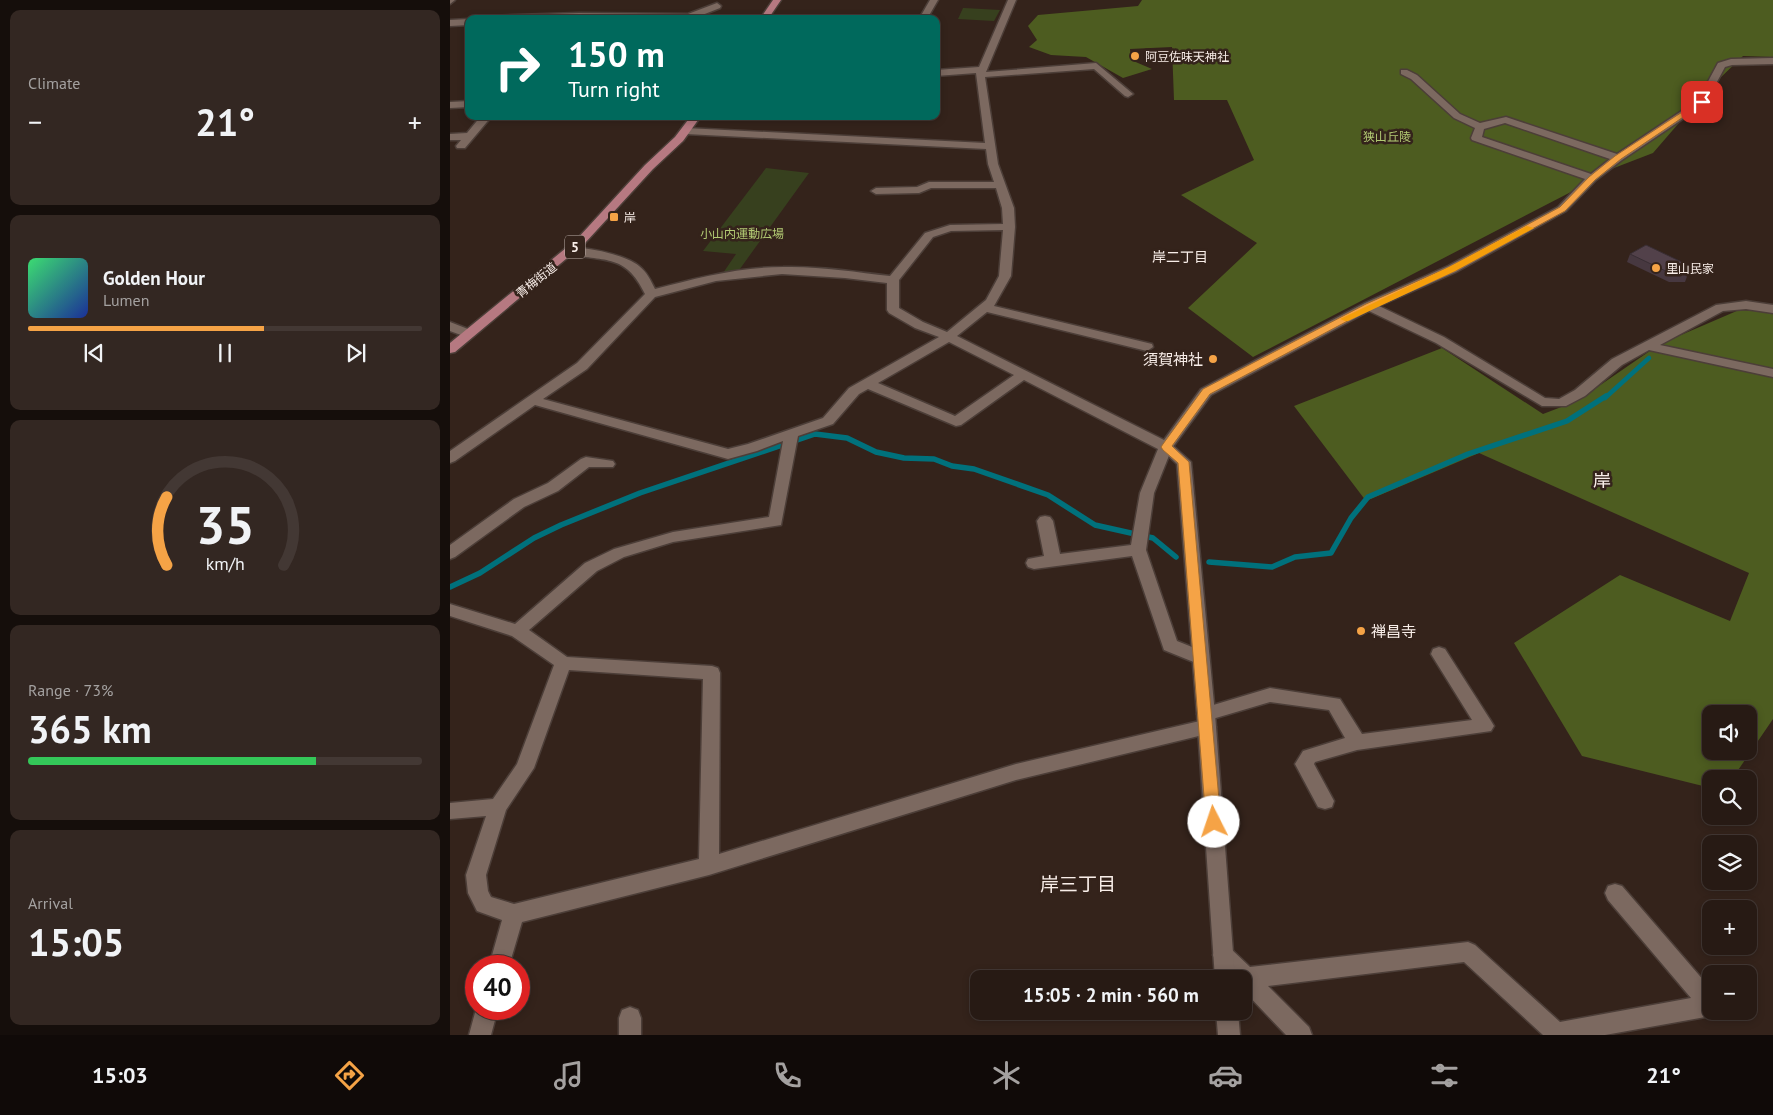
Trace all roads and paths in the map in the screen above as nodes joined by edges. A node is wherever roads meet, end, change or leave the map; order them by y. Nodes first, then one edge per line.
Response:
1 (777, 0) edge
2 (934, 0) edge
3 (1012, 0) edge
4 (717, 6) dead end
5 (696, 15) edge
6 (767, 15) edge
7 (925, 15) edge
8 (465, 22) edge
9 (450, 23) edge
10 (1773, 61) edge
11 (1404, 72) dead end
12 (940, 73) edge
13 (980, 73) junction
14 (1128, 94) dead end
15 (465, 104) edge
16 (450, 105) edge
17 (484, 120) edge
18 (693, 120) edge
19 (1480, 127) junction
20 (686, 131) junction
21 (471, 136) junction
22 (450, 137) edge
23 (461, 146) dead end
24 (991, 146) junction
25 (1618, 158) junction
26 (1592, 178) junction
27 (1000, 185) junction
28 (876, 191) dead end
29 (1010, 227) junction
30 (570, 251) junction
31 (893, 280) junction
32 (651, 294) junction
33 (1369, 306) junction
34 (986, 308) junction
35 (1773, 309) edge
36 (450, 326) edge
37 (469, 334) junction
38 (949, 336) junction
39 (1648, 346) junction
40 (1147, 347) dead end
41 (450, 349) edge
42 (1773, 373) edge
43 (1023, 375) junction
44 (866, 383) junction
45 (534, 400) junction
46 (789, 439) junction
47 (1166, 447) junction
48 (450, 458) edge
49 (608, 464) dead end
50 (1045, 521) dead end
51 (1140, 540) junction
52 (450, 553) edge
53 (1053, 560) junction
54 (1034, 563) dead end
55 (450, 610) edge
56 (518, 631) junction
57 (1439, 654) dead end
58 (1201, 658) junction
59 (563, 663) junction
60 (1207, 721) junction
61 (1357, 742) junction
62 (1325, 801) dead end
63 (498, 807) junction
64 (450, 811) edge
65 (710, 866) junction
66 (1615, 893) dead end
67 (514, 914) junction
68 (502, 955) edge
69 (1223, 955) junction
70 (1224, 970) edge
71 (1239, 970) edge
72 (1252, 977) edge
73 (1252, 983) edge
74 (485, 1020) edge
75 (1228, 1020) edge
76 (480, 1035) edge
77 (1229, 1035) edge
78 (1301, 1035) edge

1 - 6 main road
2 - 7 street
3 - 13 street
4 - 5 street
8 - 9 street
10 - 25 street
11 - 19 street
12 - 13 street
13 - 14 street
13 - 24 street
15 - 16 street
17 - 21 street
18 - 20 main road, 青梅街道 / 5
19 - 25 street
19 - 26 street
20 - 24 street
20 - 30 main road, 青梅街道 / 5
21 - 22 street
21 - 23 street
24 - 27 street
25 - 26 street
26 - 33 street
27 - 28 street
27 - 29 street
29 - 31 street
29 - 34 street
30 - 32 street
30 - 37 main road, 青梅街道 / 5
31 - 32 street
31 - 38 street
32 - 45 street
33 - 39 street
33 - 47 street
34 - 38 street
34 - 40 street
35 - 39 street
36 - 37 street
37 - 41 main road, 青梅街道 / 5
38 - 43 street
38 - 44 street
39 - 42 street
43 - 44 street
43 - 47 street
44 - 46 street
45 - 46 street
45 - 48 street
46 - 56 street
47 - 51 street
47 - 58 street
49 - 52 street
50 - 53 street
51 - 53 street
51 - 58 street
53 - 54 street
55 - 56 street
56 - 59 street
57 - 61 street
58 - 60 street
59 - 63 street
59 - 65 street
60 - 61 street
60 - 65 street
60 - 69 street
61 - 62 street
63 - 64 street
63 - 67 street
65 - 67 street
66 - 72 street
67 - 68 street
69 - 70 street
69 - 71 street
73 - 78 street
74 - 76 street
75 - 77 street

